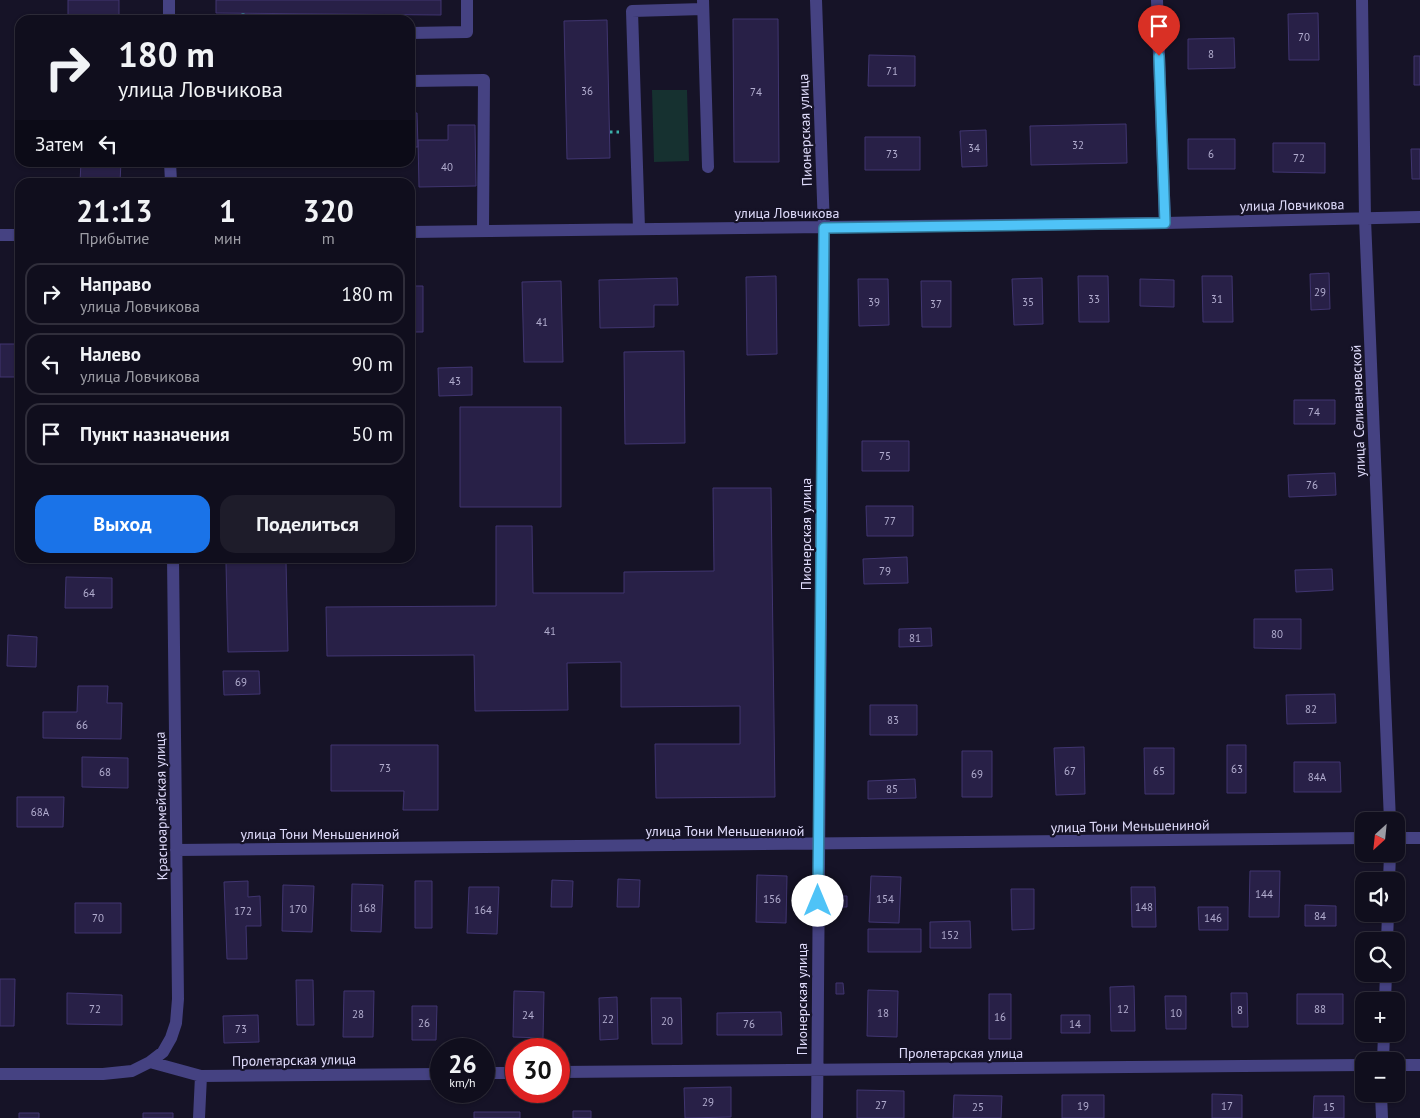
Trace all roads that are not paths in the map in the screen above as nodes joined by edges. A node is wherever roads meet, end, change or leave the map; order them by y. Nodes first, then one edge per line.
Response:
1 (169, 0) edge
2 (467, 0) edge
3 (816, 0) edge
4 (1157, 0) edge
5 (1362, 0) edge
6 (703, 4) edge
7 (169, 15) edge
8 (415, 33) edge
9 (415, 81) edge
10 (708, 167) dead end
11 (1420, 217) edge
12 (1365, 218) junction
13 (1165, 223) junction
14 (824, 228) junction
15 (639, 229) junction
16 (483, 230) junction
17 (415, 232) edge
18 (0, 234) edge
19 (15, 235) edge
20 (173, 563) edge
21 (1390, 812) edge
22 (1355, 838) edge
23 (1405, 838) edge
24 (1420, 838) edge
25 (818, 845) junction
26 (176, 850) junction
27 (150, 1062) junction
28 (1355, 1065) edge
29 (1405, 1065) edge
30 (1420, 1065) edge
31 (817, 1069) junction
32 (570, 1072) edge
33 (0, 1074) edge
34 (430, 1074) edge
35 (201, 1076) junction
36 (1382, 1102) edge
37 (199, 1118) edge
38 (817, 1118) edge
39 (1382, 1118) edge

1 - 7 street
2 - 8 street
3 - 14 street, Пионерская улица
4 - 13 street
5 - 12 street, улица Селивановской
6 - 10 street
6 - 15 street
9 - 16 street
11 - 12 street, улица Ловчикова
12 - 13 street, улица Ловчикова
12 - 21 street, улица Селивановской
13 - 14 street, улица Ловчикова
14 - 15 street, улица Ловчикова
14 - 25 street, Пионерская улица
15 - 16 street, улица Ловчикова
16 - 17 street, улица Ловчикова
18 - 19 street
20 - 26 street, Красноармейская улица
22 - 25 street, улица Тони Меньшениной
23 - 24 street
25 - 26 street, улица Тони Меньшениной
25 - 31 street, Пионерская улица
26 - 27 street, Красноармейская улица
27 - 33 street
27 - 35 street, Пролетарская улица
28 - 31 street, Пролетарская улица
29 - 30 street
31 - 32 street, Пролетарская улица
31 - 38 street, Пионерская улица
34 - 35 street, Пролетарская улица
35 - 37 street
36 - 39 street

